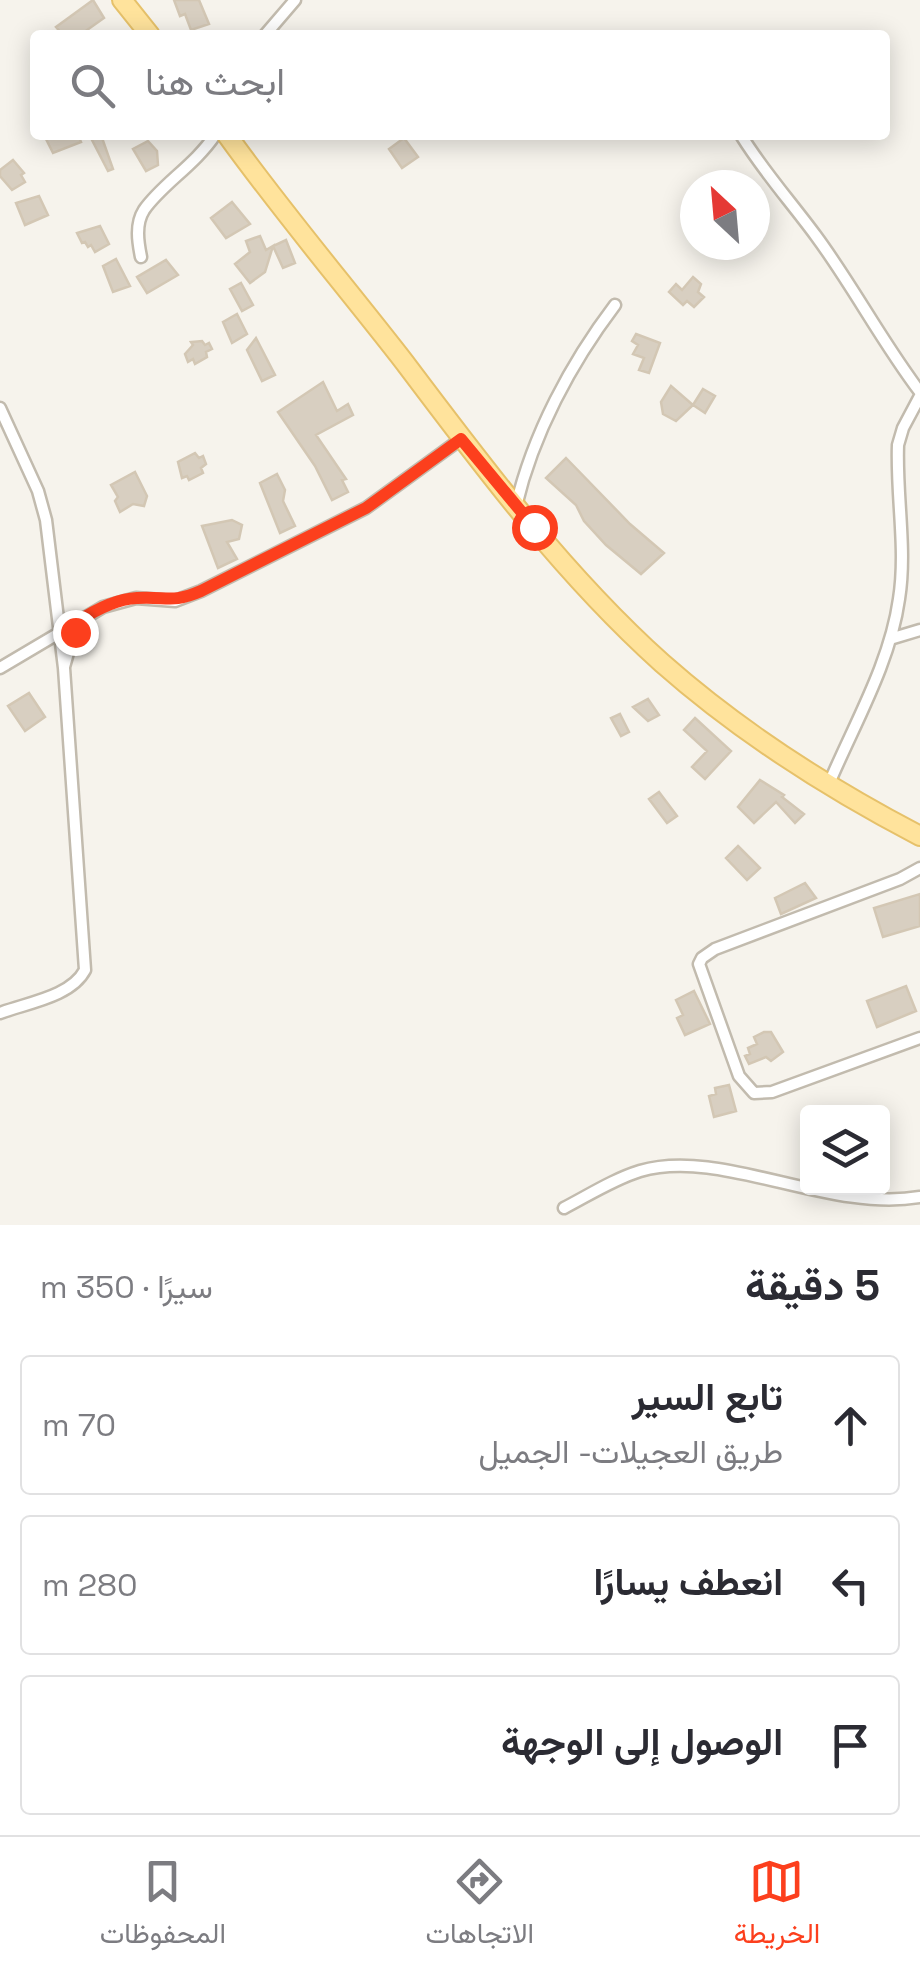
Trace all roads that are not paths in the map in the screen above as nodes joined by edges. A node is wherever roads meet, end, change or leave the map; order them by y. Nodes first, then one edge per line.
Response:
1 (122, 0) edge
2 (295, 0) edge
3 (146, 30) edge
4 (269, 30) edge
5 (212, 140) edge
6 (231, 140) edge
7 (744, 140) edge
8 (141, 257) dead end
9 (614, 305) dead end
10 (920, 394) edge
11 (0, 408) edge
12 (461, 439) junction
13 (516, 506) junction
14 (77, 622) junction
15 (920, 630) edge
16 (58, 632) junction
17 (890, 639) junction
18 (0, 668) edge
19 (64, 668) junction
20 (828, 787) junction
21 (920, 836) edge
22 (920, 868) edge
23 (0, 1013) edge
24 (920, 1038) edge
25 (920, 1197) edge
26 (564, 1208) dead end

1 - 3 main road
2 - 4 street
5 - 8 street
6 - 12 main road
7 - 10 street
9 - 13 street
10 - 17 street
11 - 16 street
12 - 13 main road
12 - 14 street
13 - 20 main road
14 - 16 street
14 - 19 street
15 - 17 street
16 - 18 street
16 - 19 street
17 - 20 street
19 - 23 street
20 - 21 main road
22 - 24 street
25 - 26 street

